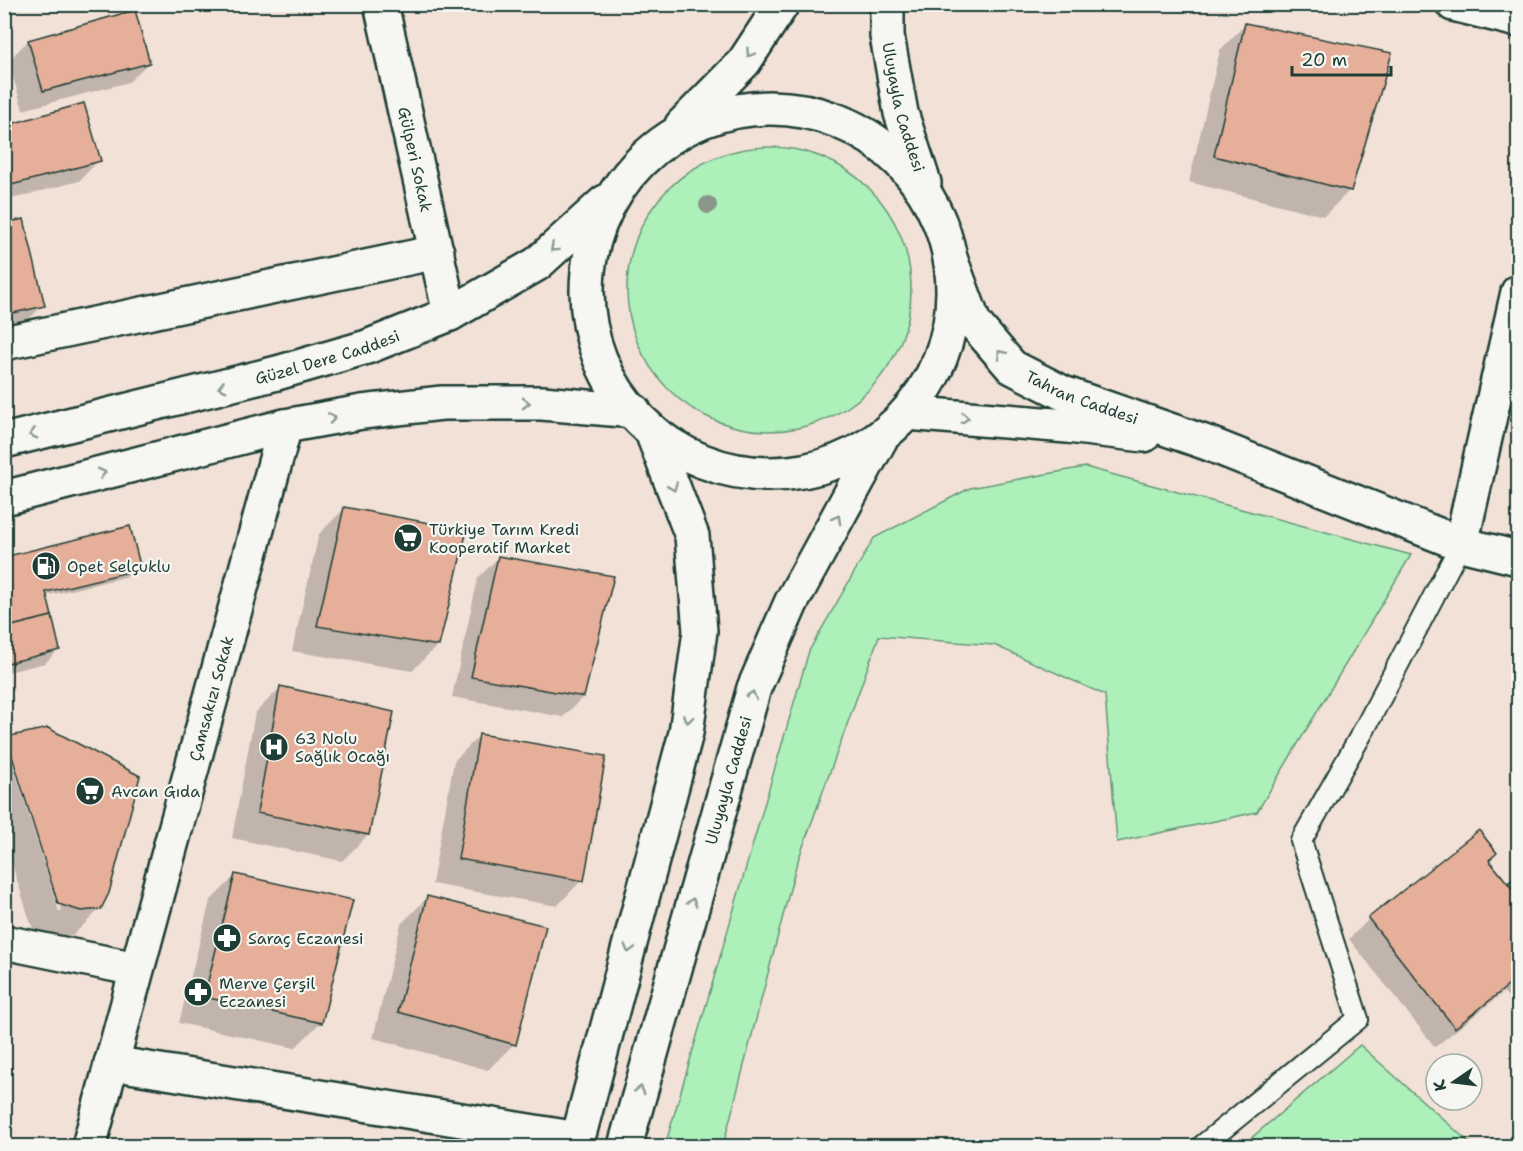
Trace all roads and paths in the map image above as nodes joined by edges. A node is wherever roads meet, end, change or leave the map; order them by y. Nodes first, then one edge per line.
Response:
1 (381, 4) edge
2 (782, 4) edge
3 (887, 4) edge
4 (1453, 4) edge
5 (1518, 20) edge
6 (673, 135) junction
7 (613, 195) junction
8 (933, 208) junction
9 (437, 252) junction
10 (950, 258) junction
11 (1518, 292) edge
12 (450, 314) junction
13 (4, 343) edge
14 (907, 413) junction
15 (643, 422) junction
16 (285, 426) junction
17 (883, 436) junction
18 (4, 441) edge
19 (1207, 443) junction
20 (4, 498) edge
21 (1461, 544) junction
22 (1518, 558) edge
23 (4, 942) edge
24 (136, 969) junction
25 (111, 1063) junction
26 (577, 1143) edge
27 (89, 1146) edge
28 (625, 1146) edge
29 (1202, 1146) edge

1 - 9 main road, Gülperi Sokak
2 -> 6 main road
3 - 8 main road, Uluyayla Caddesi
4 - 5 main road
6 - 7 main road
6 - 8 main road
7 -> 12 main road, Güzel Dere Caddesi
7 - 15 main road
8 - 10 main road, Uluyayla Caddesi
9 - 12 main road, Gülperi Sokak
9 - 13 main road
10 - 14 main road
19 -> 10 main road, Tahran Caddesi
11 - 21 main road
12 -> 18 main road, Güzel Dere Caddesi
14 - 17 main road
14 -> 19 main road, Tahran Caddesi
16 -> 15 main road
15 - 17 main road
15 -> 26 main road
20 -> 16 main road
16 - 24 main road, Çamsakızı Sokak
28 -> 17 main road, Uluyayla Caddesi
19 - 21 main road, Tahran Caddesi
21 - 22 main road, Tahran Caddesi
21 - 29 lane
23 - 24 main road
24 - 25 main road, Çamsakızı Sokak
25 - 26 main road
25 - 27 main road, Çamsakızı Sokak

